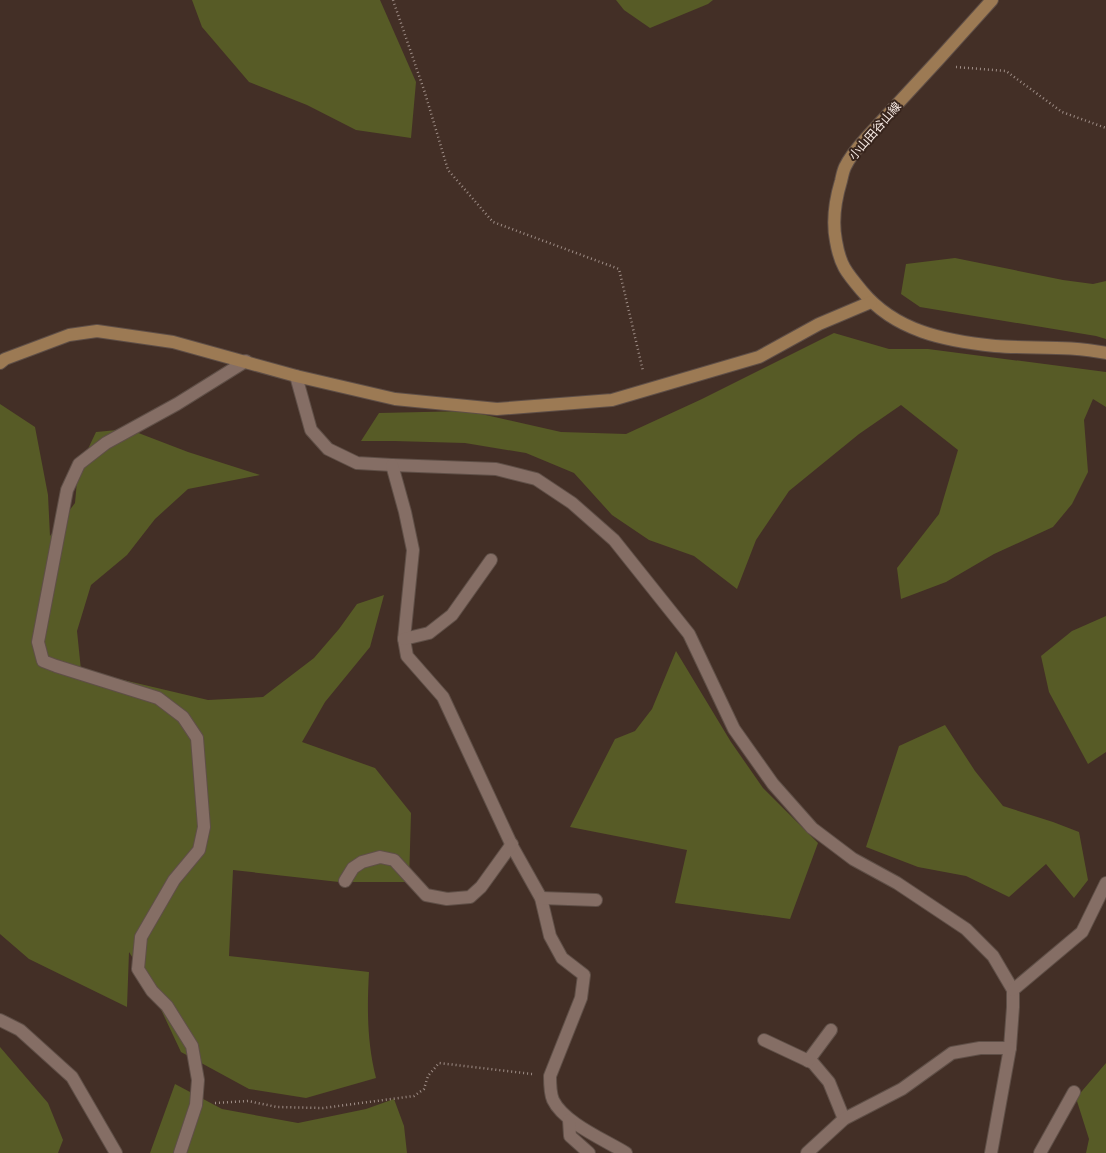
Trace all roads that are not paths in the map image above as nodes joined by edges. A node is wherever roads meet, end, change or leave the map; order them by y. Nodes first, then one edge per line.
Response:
1 (992, 0) edge
2 (871, 302) junction
3 (1106, 353) edge
4 (246, 361) junction
5 (0, 363) edge
6 (296, 376) junction
7 (392, 466) junction
8 (491, 560) dead end
9 (404, 639) junction
10 (512, 844) junction
11 (345, 881) dead end
12 (1106, 883) edge
13 (540, 898) junction
14 (596, 900) dead end
15 (1013, 990) junction
16 (0, 1020) edge
17 (831, 1030) dead end
18 (764, 1040) dead end
19 (1010, 1048) junction
20 (808, 1061) junction
21 (1074, 1092) dead end
22 (844, 1119) junction
23 (570, 1120) junction
24 (116, 1153) edge
25 (180, 1153) edge
26 (589, 1153) edge
27 (626, 1153) edge
28 (807, 1153) edge
29 (991, 1153) edge
30 (1040, 1153) edge

1 - 2 street, 小山田谷山線
2 - 3 street, 小山田谷山線
2 - 6 street
4 - 5 street
4 - 6 street
4 - 25 street
6 - 7 street
7 - 9 street
7 - 15 street
8 - 9 street
9 - 10 street
10 - 11 street
10 - 13 street
12 - 15 street
13 - 14 street
13 - 23 street
15 - 19 street
16 - 24 street
17 - 20 street
18 - 20 street
19 - 22 street
19 - 29 street
20 - 22 street
21 - 30 street
22 - 28 street
23 - 26 street
23 - 27 street

